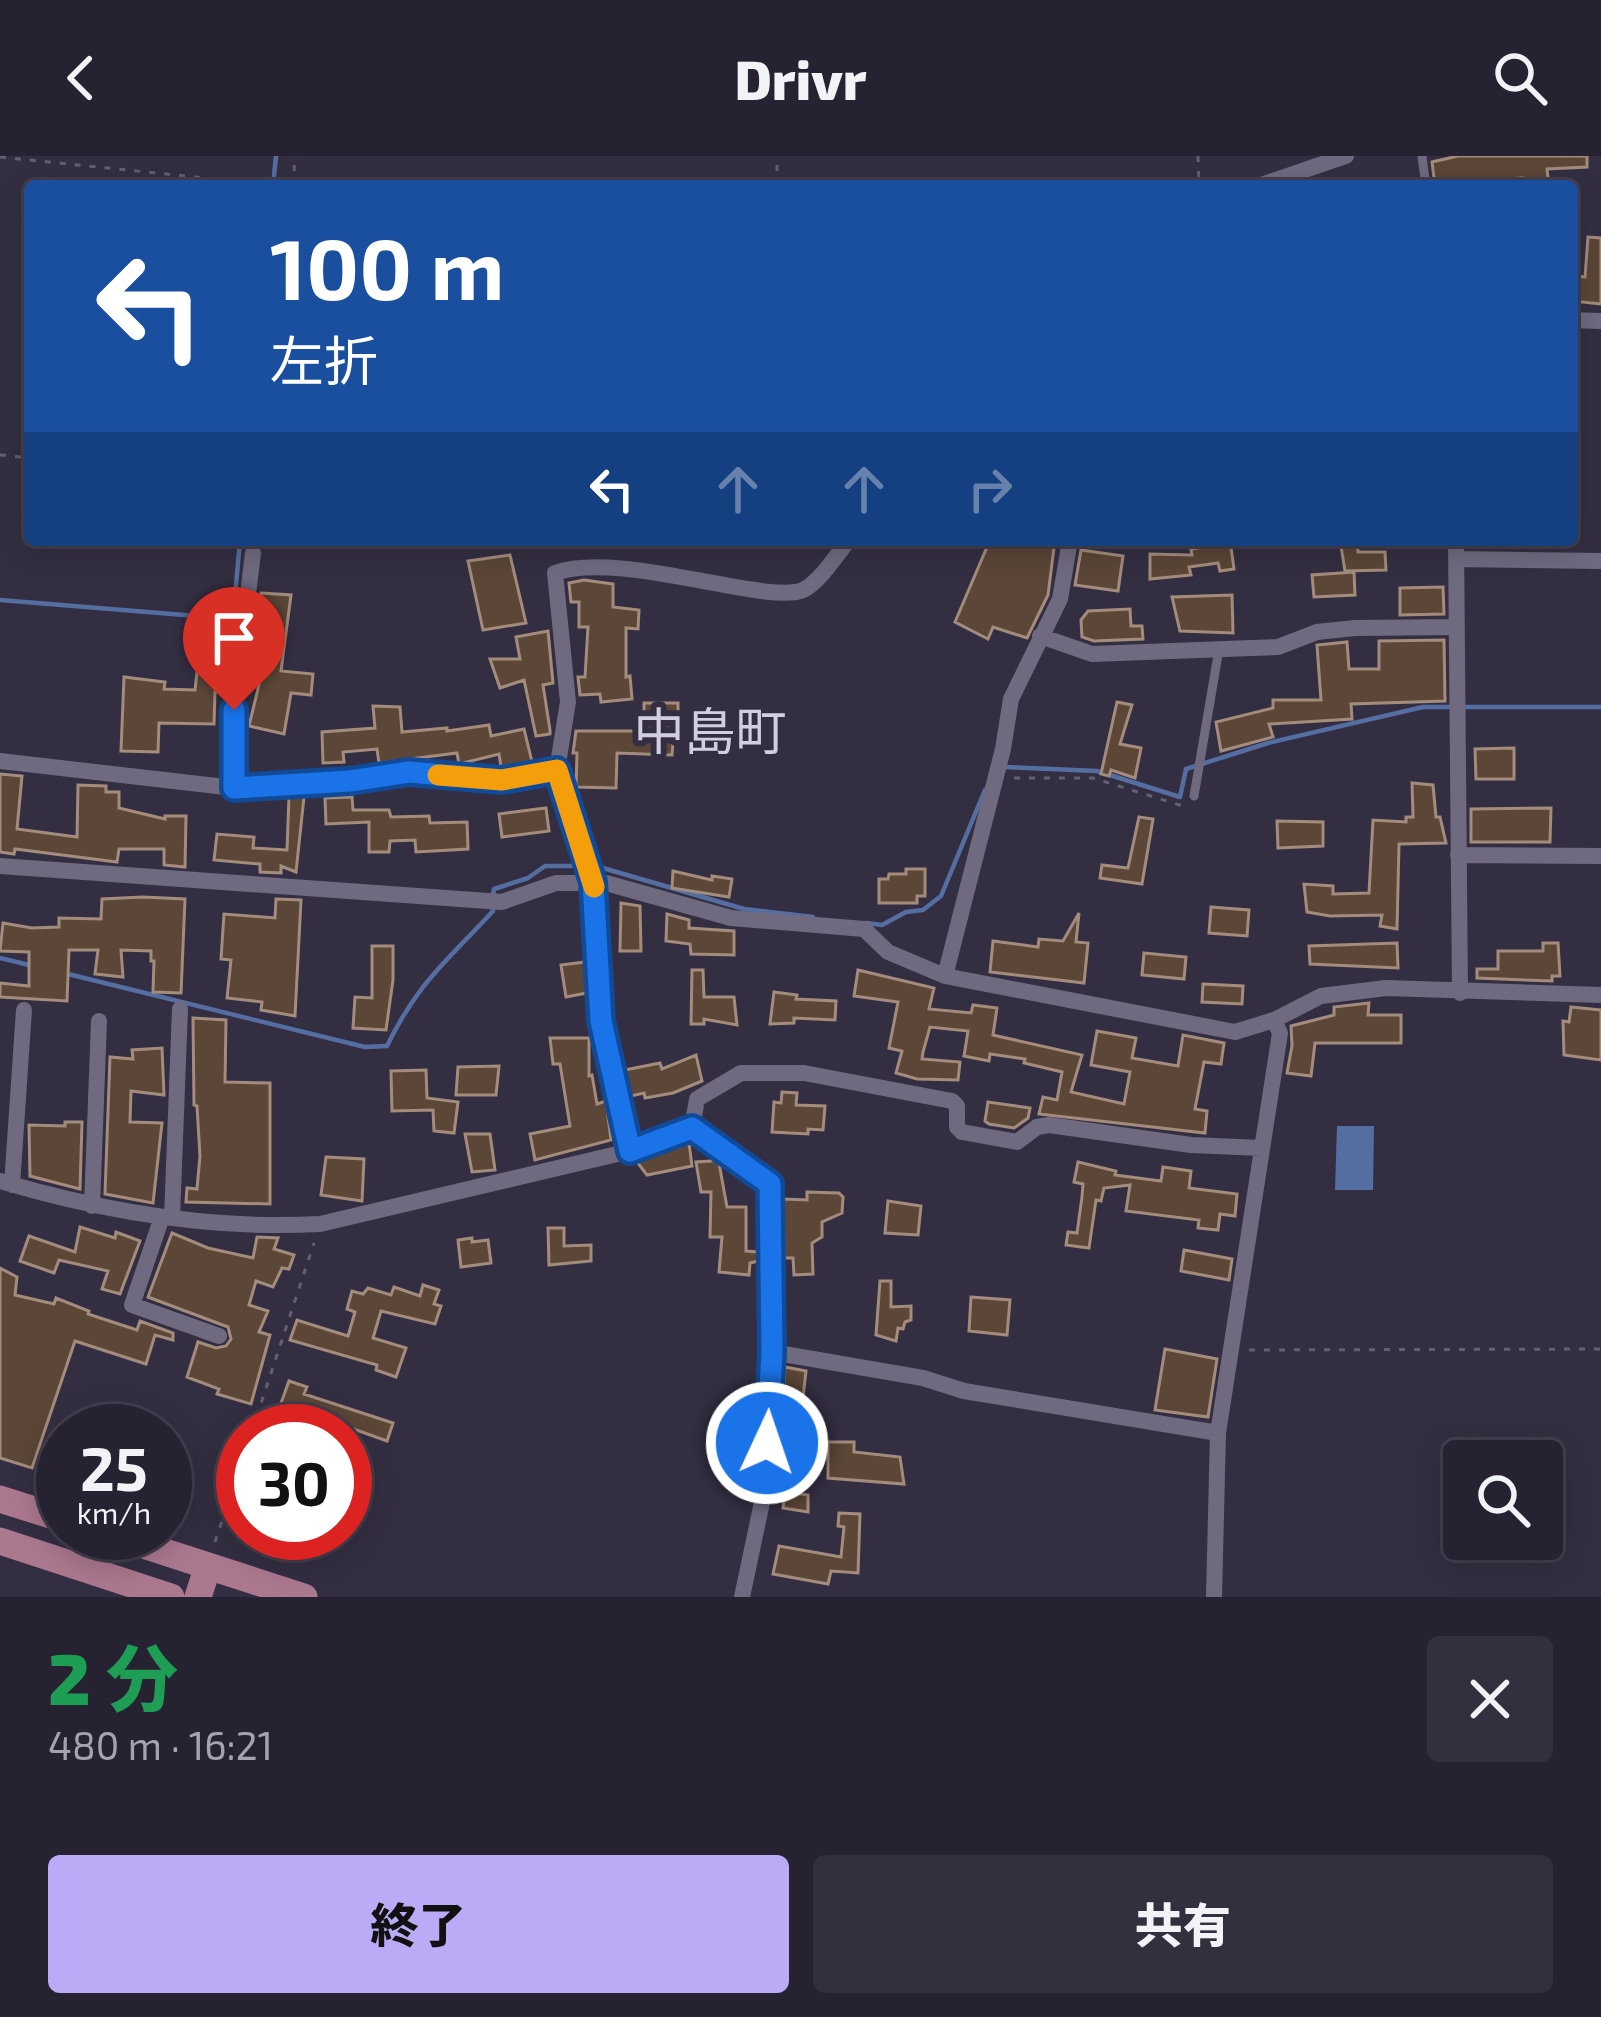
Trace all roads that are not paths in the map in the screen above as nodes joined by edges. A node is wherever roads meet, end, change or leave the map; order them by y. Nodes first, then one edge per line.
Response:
1 (1346, 156) edge
2 (1276, 180) edge
3 (844, 546) edge
4 (1069, 546) edge
5 (1456, 549) edge
6 (253, 553) dead end
7 (1601, 561) edge
8 (1456, 627) junction
9 (1040, 636) junction
10 (1219, 649) junction
11 (0, 760) edge
12 (557, 770) junction
13 (234, 788) junction
14 (1194, 796) road end
15 (1458, 855) junction
16 (1601, 856) edge
17 (0, 866) edge
18 (593, 882) junction
19 (945, 976) junction
20 (1460, 993) junction
21 (1601, 995) edge
22 (24, 1010) dead end
23 (180, 1010) dead end
24 (1274, 1020) junction
25 (100, 1021) dead end
26 (692, 1128) junction
27 (1262, 1148) junction
28 (630, 1151) junction
29 (6, 1183) edge
30 (92, 1207) junction
31 (167, 1218) junction
32 (219, 1336) dead end
33 (772, 1352) junction
34 (1218, 1433) junction
35 (0, 1499) edge
36 (36, 1510) edge
37 (0, 1541) edge
38 (192, 1560) edge
39 (208, 1565) junction
40 (171, 1597) edge
41 (198, 1597) edge
42 (304, 1597) edge
43 (742, 1597) edge
44 (1214, 1597) edge

1 - 2 street
3 - 12 street
4 - 9 street
5 - 7 street
5 - 8 street
6 - 13 street
8 - 10 street
8 - 15 street
9 - 10 street
9 - 19 street
10 - 14 lane
11 - 13 street
12 - 13 street
12 - 18 street
15 - 16 street
15 - 20 street
17 - 18 street
18 - 19 street
18 - 28 street
19 - 24 street
20 - 21 street
20 - 24 street
22 - 29 street
23 - 31 street
24 - 27 street
25 - 30 street
26 - 27 street
26 - 28 street
26 - 33 street
27 - 34 street
28 - 31 street
29 - 30 street
30 - 31 street
31 - 32 street
33 - 34 street
33 - 43 street
34 - 44 street
35 - 36 main road
37 - 40 main road
38 - 39 main road
39 - 41 main road
39 - 42 main road

